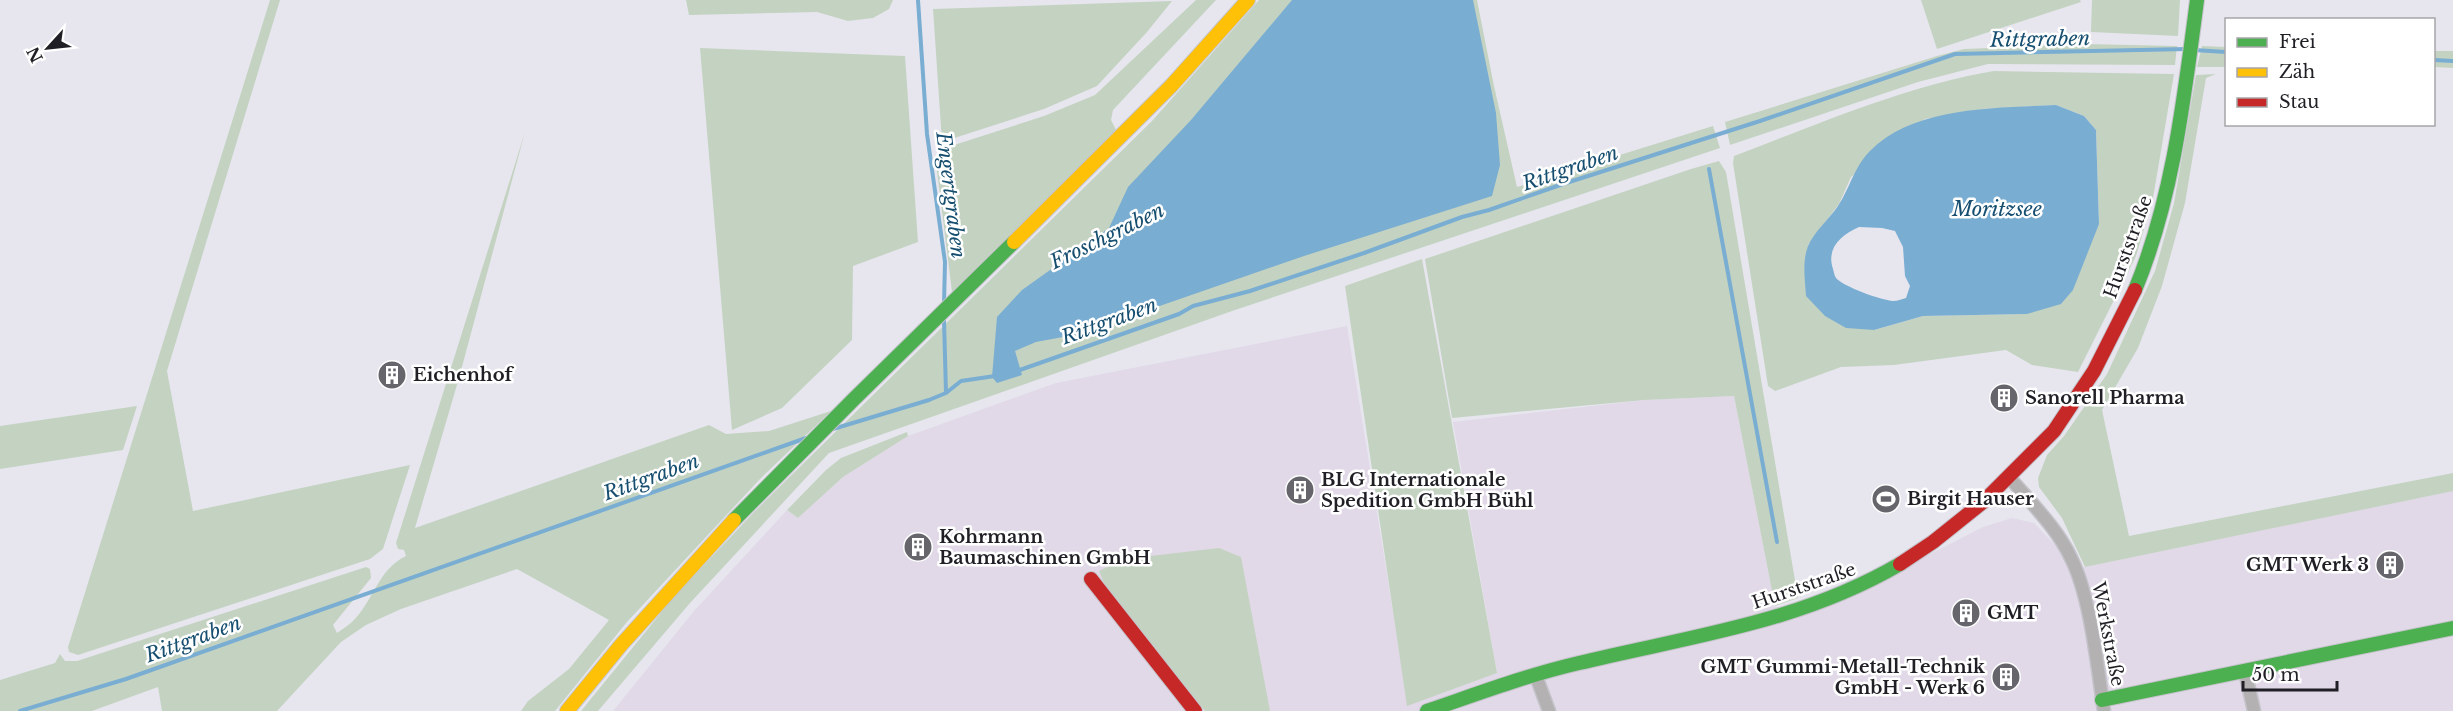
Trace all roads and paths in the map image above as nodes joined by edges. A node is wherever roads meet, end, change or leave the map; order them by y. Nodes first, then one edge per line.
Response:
1 (1248, 0) edge
2 (2197, 0) edge
3 (2010, 478) junction
4 (1091, 579) dead end
5 (2453, 628) edge
6 (2245, 671) junction
7 (1536, 676) junction
8 (2103, 705) edge
9 (567, 711) edge
10 (1195, 711) edge
11 (1427, 711) edge
12 (1548, 711) edge
13 (2254, 711) edge

1 - 9 street
2 - 3 street, Hurststraße
3 - 7 street, Hurststraße
3 - 8 street, Werkstraße
4 - 10 street
5 - 6 street
6 - 8 street
6 - 13 street
7 - 11 street, Hurststraße
7 - 12 street

